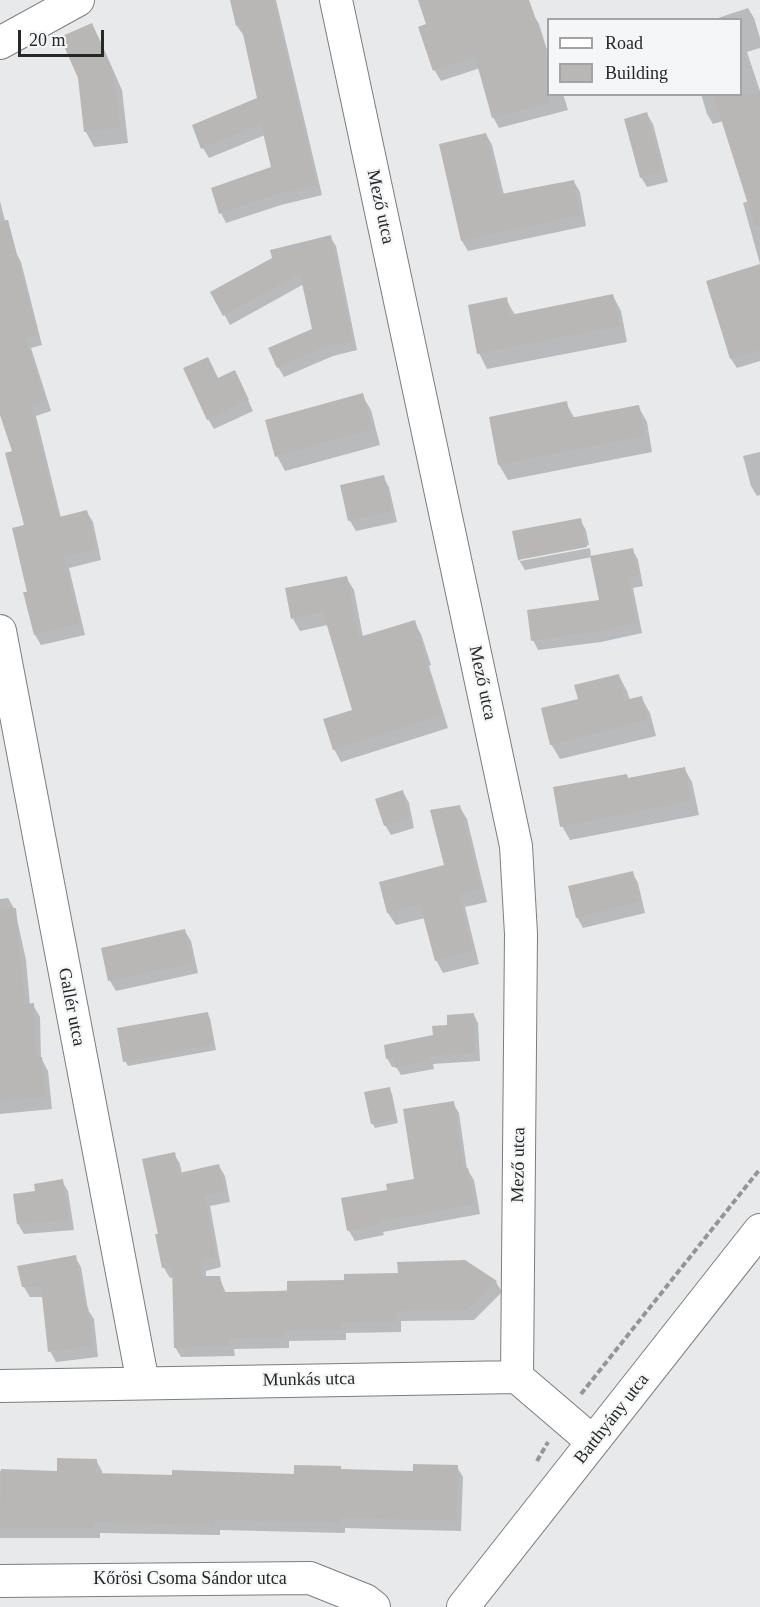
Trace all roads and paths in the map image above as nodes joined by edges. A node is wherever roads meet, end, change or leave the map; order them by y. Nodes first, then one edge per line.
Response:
1 (78, 0) edge
2 (336, 0) edge
3 (0, 43) edge
4 (0, 631) edge
5 (760, 1169) edge
6 (760, 1230) edge
7 (517, 1377) junction
8 (143, 1383) junction
9 (0, 1386) edge
10 (563, 1417) junction
11 (593, 1442) junction
12 (536, 1463) dead end
13 (0, 1581) edge
14 (374, 1607) edge
15 (463, 1607) edge

1 - 3 street
2 - 7 street, Mező utca
4 - 8 street, Gallér utca
5 - 10 path
6 - 11 street, Batthyány utca
7 - 8 street, Munkás utca
7 - 10 street
8 - 9 street, Munkás utca
10 - 11 street
10 - 12 path
11 - 15 street, Batthyány utca
13 - 14 street, Kőrösi Csoma Sándor utca

